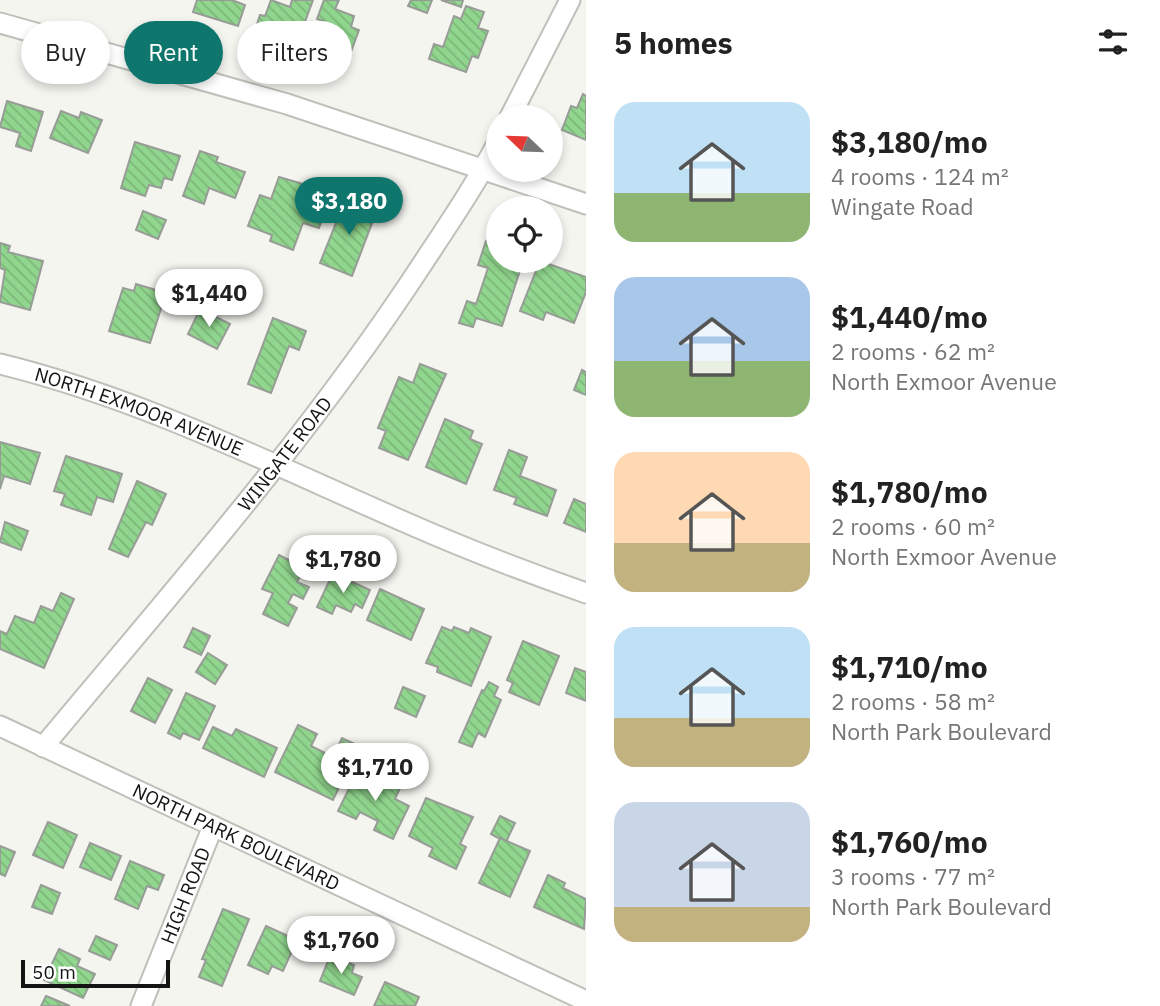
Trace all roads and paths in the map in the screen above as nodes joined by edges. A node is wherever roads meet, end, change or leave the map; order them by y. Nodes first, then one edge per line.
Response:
1 (570, 0) edge
2 (0, 23) edge
3 (516, 105) edge
4 (486, 165) edge
5 (483, 171) junction
6 (586, 204) edge
7 (0, 365) edge
8 (276, 465) junction
9 (586, 593) edge
10 (0, 726) edge
11 (43, 747) junction
12 (213, 826) junction
13 (586, 1001) edge
14 (141, 1006) edge

1 - 3 street
2 - 5 street
4 - 5 street, WINGATE ROAD
5 - 6 street
5 - 8 street, WINGATE ROAD
7 - 8 street, NORTH EXMOOR AVENUE
8 - 9 street, NORTH EXMOOR AVENUE
8 - 11 street, WINGATE ROAD
10 - 11 street, NORTH PARK BOULEVARD
11 - 12 street, NORTH PARK BOULEVARD
12 - 13 street, NORTH PARK BOULEVARD
12 - 14 street, HIGH ROAD

